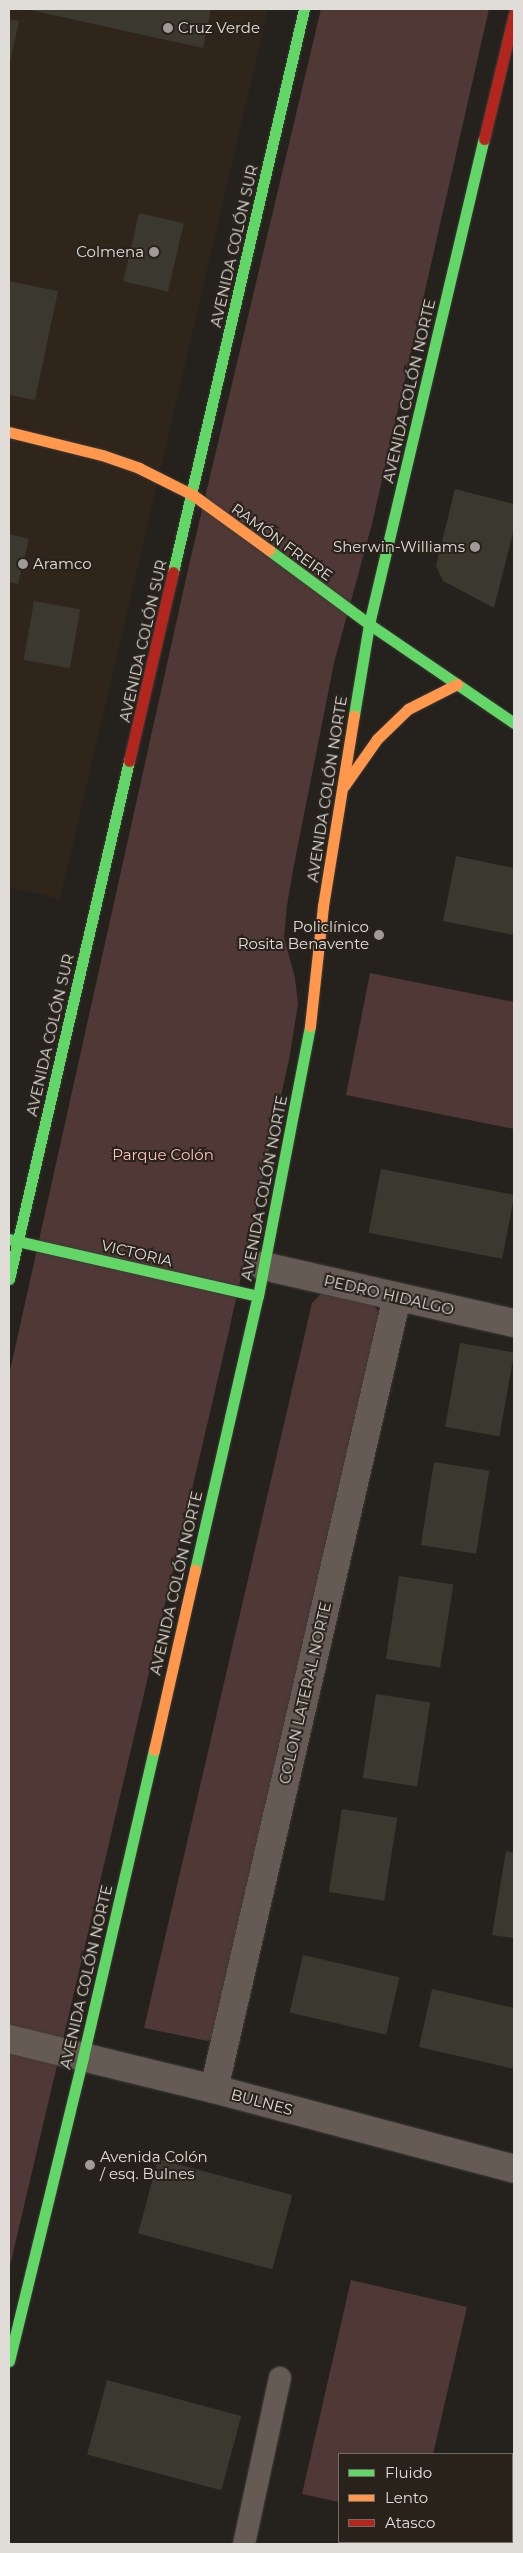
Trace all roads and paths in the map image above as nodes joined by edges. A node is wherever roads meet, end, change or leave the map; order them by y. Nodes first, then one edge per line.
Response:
1 (304, 9) edge
2 (514, 14) edge
3 (9, 432) edge
4 (193, 496) junction
5 (369, 624) junction
6 (457, 684) junction
7 (514, 723) edge
8 (341, 791) junction
9 (13, 1240) edge
10 (263, 1266) junction
11 (9, 1280) edge
12 (258, 1296) junction
13 (397, 1297) junction
14 (514, 1323) edge
15 (9, 2039) edge
16 (83, 2057) junction
17 (214, 2089) junction
18 (514, 2169) edge
19 (9, 2361) edge
20 (280, 2378) dead end
21 (244, 2544) edge

1 - 4 main road, AVENIDA COLÓN SUR
2 - 5 main road, AVENIDA COLÓN NORTE
3 - 4 main road, RAMÓN FREIRE
4 - 5 main road, RAMÓN FREIRE
4 - 9 main road, AVENIDA COLÓN SUR
5 - 6 main road, RAMÓN FREIRE
5 - 8 main road, AVENIDA COLÓN NORTE
6 - 7 main road, RAMÓN FREIRE
6 - 8 main road
8 - 10 main road, AVENIDA COLÓN NORTE
9 - 11 main road, AVENIDA COLÓN SUR
9 - 12 main road, VICTORIA
10 - 12 main road, AVENIDA COLÓN NORTE
10 - 13 street, PEDRO HIDALGO
12 - 16 main road, AVENIDA COLÓN NORTE
13 - 14 street, PEDRO HIDALGO
13 - 17 street, COLON LATERAL NORTE
15 - 16 street, BULNES
16 - 17 street, BULNES
16 - 19 main road, AVENIDA COLÓN NORTE
17 - 18 street, BULNES
20 - 21 lane

